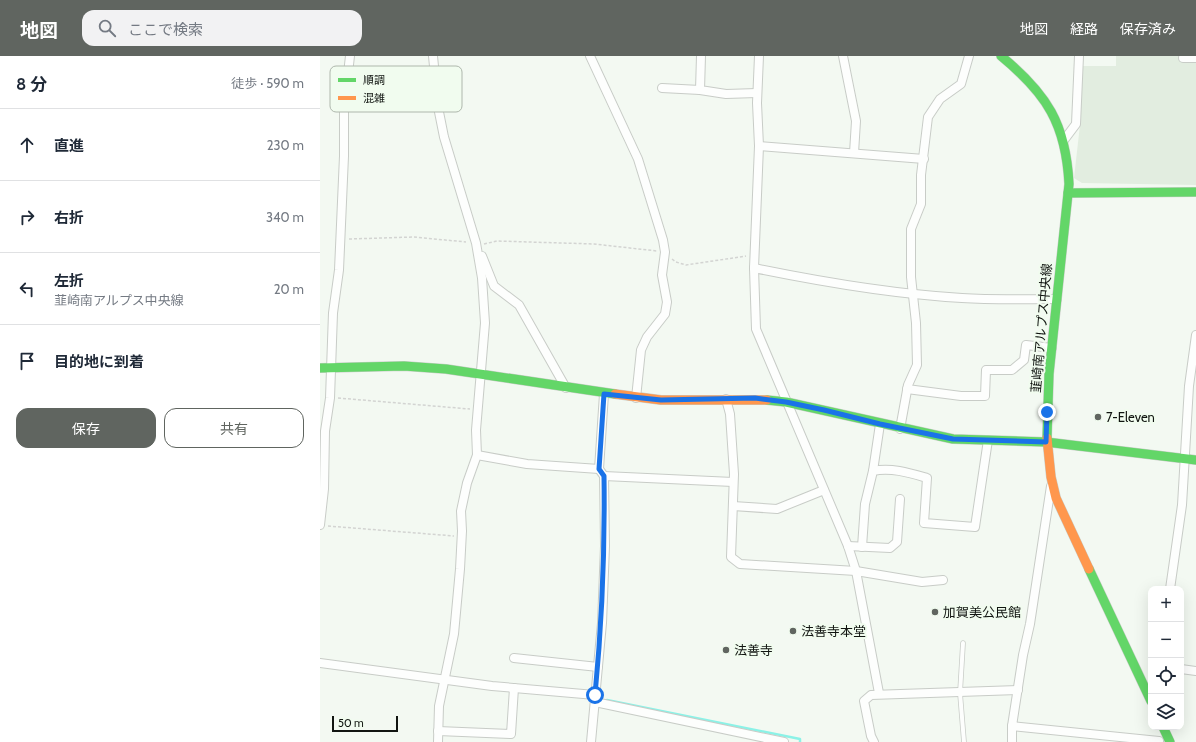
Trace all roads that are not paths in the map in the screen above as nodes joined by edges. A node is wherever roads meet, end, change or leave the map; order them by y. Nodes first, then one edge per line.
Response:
1 (350, 56) edge
2 (433, 56) edge
3 (590, 56) edge
4 (701, 56) edge
5 (759, 56) edge
6 (843, 56) edge
7 (969, 56) edge
8 (1001, 56) edge
9 (1079, 56) edge
10 (1183, 58) dead end
11 (1196, 58) edge
12 (349, 66) edge
13 (434, 66) edge
14 (662, 88) dead end
15 (700, 90) junction
16 (757, 93) junction
17 (344, 112) edge
18 (439, 112) edge
19 (1064, 140) junction
20 (759, 146) junction
21 (854, 153) junction
22 (924, 159) junction
23 (1196, 192) edge
24 (1068, 193) junction
25 (476, 243) junction
26 (754, 268) junction
27 (913, 293) junction
28 (1056, 299) junction
29 (1196, 335) edge
30 (1052, 348) junction
31 (320, 368) edge
32 (331, 368) junction
33 (480, 373) junction
34 (566, 388) junction
35 (907, 389) junction
36 (604, 394) junction
37 (636, 398) junction
38 (726, 399) junction
39 (786, 402) junction
40 (880, 424) junction
41 (900, 429) junction
42 (988, 440) junction
43 (1046, 442) junction
44 (477, 455) junction
45 (1184, 459) junction
46 (1196, 460) edge
47 (873, 471) junction
48 (602, 473) junction
49 (733, 482) junction
50 (1052, 484) junction
51 (824, 490) junction
52 (900, 499) dead end
53 (733, 506) junction
54 (320, 525) edge
55 (848, 546) junction
56 (862, 546) junction
57 (856, 571) junction
58 (943, 580) dead end
59 (1170, 586) edge
60 (963, 643) dead end
61 (514, 658) dead end
62 (320, 663) edge
63 (598, 667) junction
64 (1184, 669) edge
65 (1196, 671) edge
66 (443, 680) junction
67 (514, 688) junction
68 (1018, 690) junction
69 (960, 693) junction
70 (879, 694) junction
71 (1148, 695) edge
72 (595, 698) junction
73 (1012, 726) junction
74 (1164, 730) edge
75 (1164, 730) edge
76 (438, 731) junction
77 (1159, 741) edge
78 (438, 742) edge
79 (591, 742) edge
80 (784, 742) edge
81 (874, 742) edge
82 (964, 742) edge
83 (1012, 742) edge
84 (1170, 742) edge

1 - 12 street
2 - 13 street
3 - 37 street
4 - 15 street
5 - 16 street
6 - 21 street
7 - 22 street
8 - 19 street, 韮崎南アルプス中央線
9 - 19 street
10 - 11 street
14 - 15 street
15 - 16 street
16 - 20 street
17 - 32 street
18 - 25 street
19 - 24 street, 韮崎南アルプス中央線
20 - 21 street
20 - 26 street
21 - 22 street
22 - 27 street
23 - 24 street
24 - 28 street, 韮崎南アルプス中央線
25 - 33 street
25 - 34 street
26 - 27 street
26 - 39 street
27 - 28 street
27 - 35 street
28 - 30 street, 韮崎南アルプス中央線
29 - 45 street
30 - 35 street
30 - 43 street, 韮崎南アルプス中央線
31 - 32 street
32 - 33 street
32 - 54 street
33 - 34 street
33 - 44 street
34 - 36 street
35 - 41 street
36 - 37 street
36 - 48 street
37 - 38 street
38 - 39 street
38 - 49 street
39 - 40 street
39 - 51 street
40 - 41 street
40 - 47 street
41 - 42 street
42 - 43 street
42 - 47 street
43 - 45 street
43 - 50 street, 韮崎南アルプス中央線
44 - 48 street
44 - 66 street
45 - 46 street
45 - 59 street
47 - 56 street
48 - 49 street
48 - 63 street
49 - 53 street
50 - 68 street
50 - 71 street, 韮崎南アルプス中央線
51 - 53 street
51 - 55 street
52 - 56 street
53 - 57 street
55 - 56 street
55 - 57 street
57 - 58 street
57 - 70 street
60 - 69 lane
61 - 63 street
62 - 66 street
63 - 72 street
64 - 65 street
66 - 67 street
66 - 76 street
67 - 72 street
67 - 76 street
68 - 69 street
68 - 73 street
69 - 70 street
69 - 82 lane
70 - 81 street
72 - 79 street
72 - 80 street
73 - 77 street
73 - 83 street
74 - 77 street
75 - 84 street
76 - 78 street

